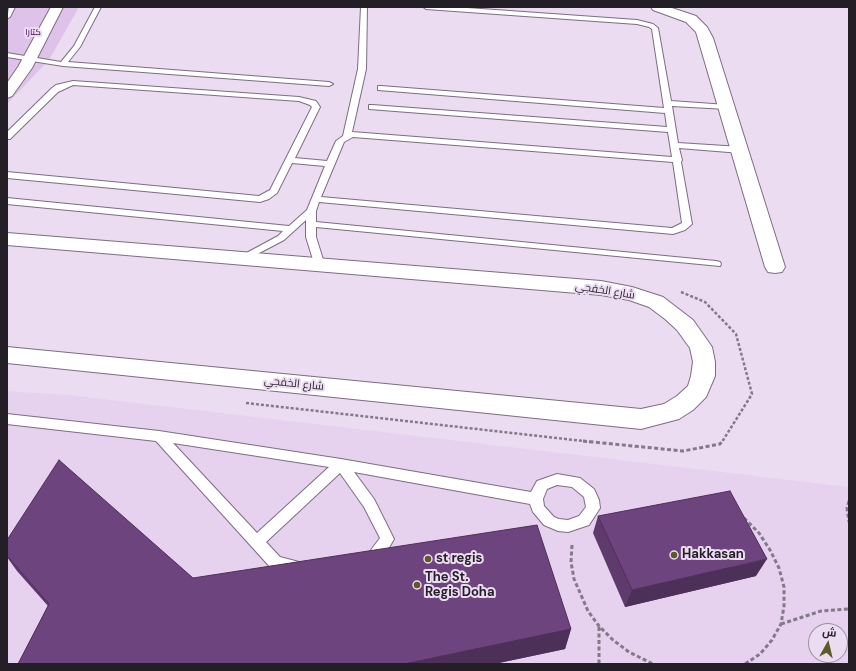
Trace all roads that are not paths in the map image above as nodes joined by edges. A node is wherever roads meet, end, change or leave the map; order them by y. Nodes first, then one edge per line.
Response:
1 (12, 7) edge
2 (57, 7) edge
3 (98, 7) edge
4 (364, 7) edge
5 (426, 7) edge
6 (657, 7) edge
7 (7, 17) edge
8 (7, 55) edge
9 (29, 59) junction
10 (63, 64) junction
11 (329, 84) dead end
12 (381, 88) dead end
13 (7, 93) edge
14 (372, 107) dead end
15 (669, 107) junction
16 (727, 107) junction
17 (11, 129) edge
18 (673, 130) junction
19 (347, 136) junction
20 (7, 137) edge
21 (675, 145) junction
22 (741, 150) junction
23 (289, 160) junction
24 (678, 160) junction
25 (331, 164) junction
26 (7, 175) edge
27 (316, 199) junction
28 (7, 201) edge
29 (311, 211) junction
30 (310, 224) junction
31 (292, 229) junction
32 (7, 239) edge
33 (244, 258) junction
34 (716, 264) dead end
35 (320, 266) junction
36 (775, 266) dead end
37 (7, 356) edge
38 (7, 419) edge
39 (159, 436) junction
40 (341, 464) junction
41 (536, 499) junction
42 (257, 542) junction
43 (360, 560) edge
44 (309, 570) edge

1 - 7 lane
2 - 9 main road
3 - 10 lane
4 - 19 lane
5 - 15 lane
6 - 16 main road
8 - 9 lane
9 - 10 lane
9 - 13 main road
10 - 11 lane
12 - 15 lane
14 - 18 lane
15 - 16 lane
15 - 18 lane
16 - 22 main road
17 - 20 lane
17 - 23 lane
18 - 21 lane
19 - 24 lane
19 - 25 lane
21 - 22 lane
21 - 24 lane
22 - 36 main road
23 - 25 lane
23 - 26 lane
24 - 27 lane
25 - 27 lane
27 - 29 lane
28 - 31 lane
29 - 30 lane
29 - 31 lane
30 - 34 lane
30 - 35 lane
31 - 33 lane
32 - 33 main road, شارع الخفجي
33 - 35 main road, شارع الخفجي
35 - 37 main road, شارع الخفجي
38 - 39 lane
39 - 40 lane
39 - 42 lane
40 - 41 lane
40 - 42 lane
40 - 43 lane
41 - 41 lane
42 - 44 lane

